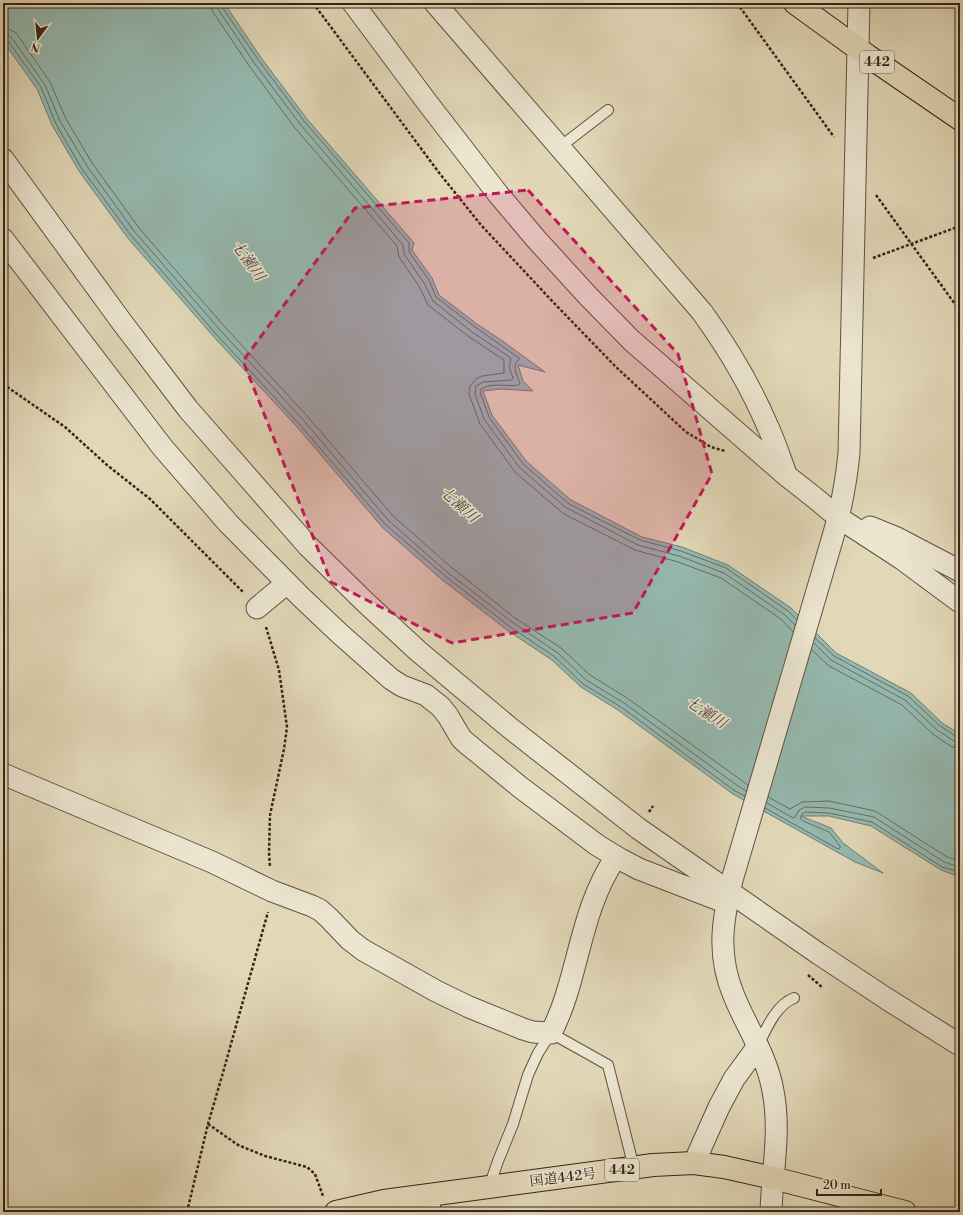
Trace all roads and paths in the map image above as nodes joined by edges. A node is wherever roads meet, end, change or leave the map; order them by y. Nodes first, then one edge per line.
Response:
1 (353, 3) edge
2 (435, 3) edge
3 (795, 3) edge
4 (860, 3) edge
5 (859, 49) junction
6 (608, 110) dead end
7 (960, 119) edge
8 (560, 148) junction
9 (3, 159) edge
10 (960, 226) edge
11 (3, 239) edge
12 (852, 266) junction
13 (3, 384) edge
14 (787, 476) junction
15 (839, 518) junction
16 (960, 571) edge
17 (287, 583) junction
18 (960, 602) edge
19 (257, 608) junction
20 (3, 774) edge
21 (616, 857) junction
22 (272, 891) junction
23 (730, 892) junction
24 (794, 998) dead end
25 (551, 1033) junction
26 (960, 1045) edge
27 (758, 1046) junction
28 (208, 1124) junction
29 (694, 1163) junction
30 (634, 1168) junction
31 (773, 1178) junction
32 (489, 1187) junction
33 (428, 1204) edge
34 (330, 1205) edge
35 (187, 1212) edge
36 (771, 1212) edge
37 (905, 1212) edge

1 - 14 street
2 - 8 street
3 - 5 highway, 442
4 - 5 street
5 - 7 highway, 442
5 - 12 street
6 - 8 lane
8 - 14 street
9 - 23 street
10 - 12 path
11 - 17 street
12 - 15 street
13 - 19 path
14 - 15 street
15 - 16 street
15 - 18 street
15 - 23 street
17 - 19 street
17 - 21 street
19 - 22 path
20 - 22 street
21 - 23 street
21 - 25 street
22 - 25 street
22 - 28 path
23 - 26 street
23 - 27 street
24 - 27 lane
25 - 30 lane
25 - 32 lane
27 - 29 street
27 - 31 street
28 - 34 path
28 - 35 path
29 - 30 highway, 国道442号 / 442
29 - 31 highway, 国道442号 / 442
30 - 32 highway, 国道442号 / 442
31 - 36 street
31 - 37 highway, 国道442号 / 442
32 - 33 highway, 国道442号 / 442
33 - 34 highway, 国道442号 / 442

